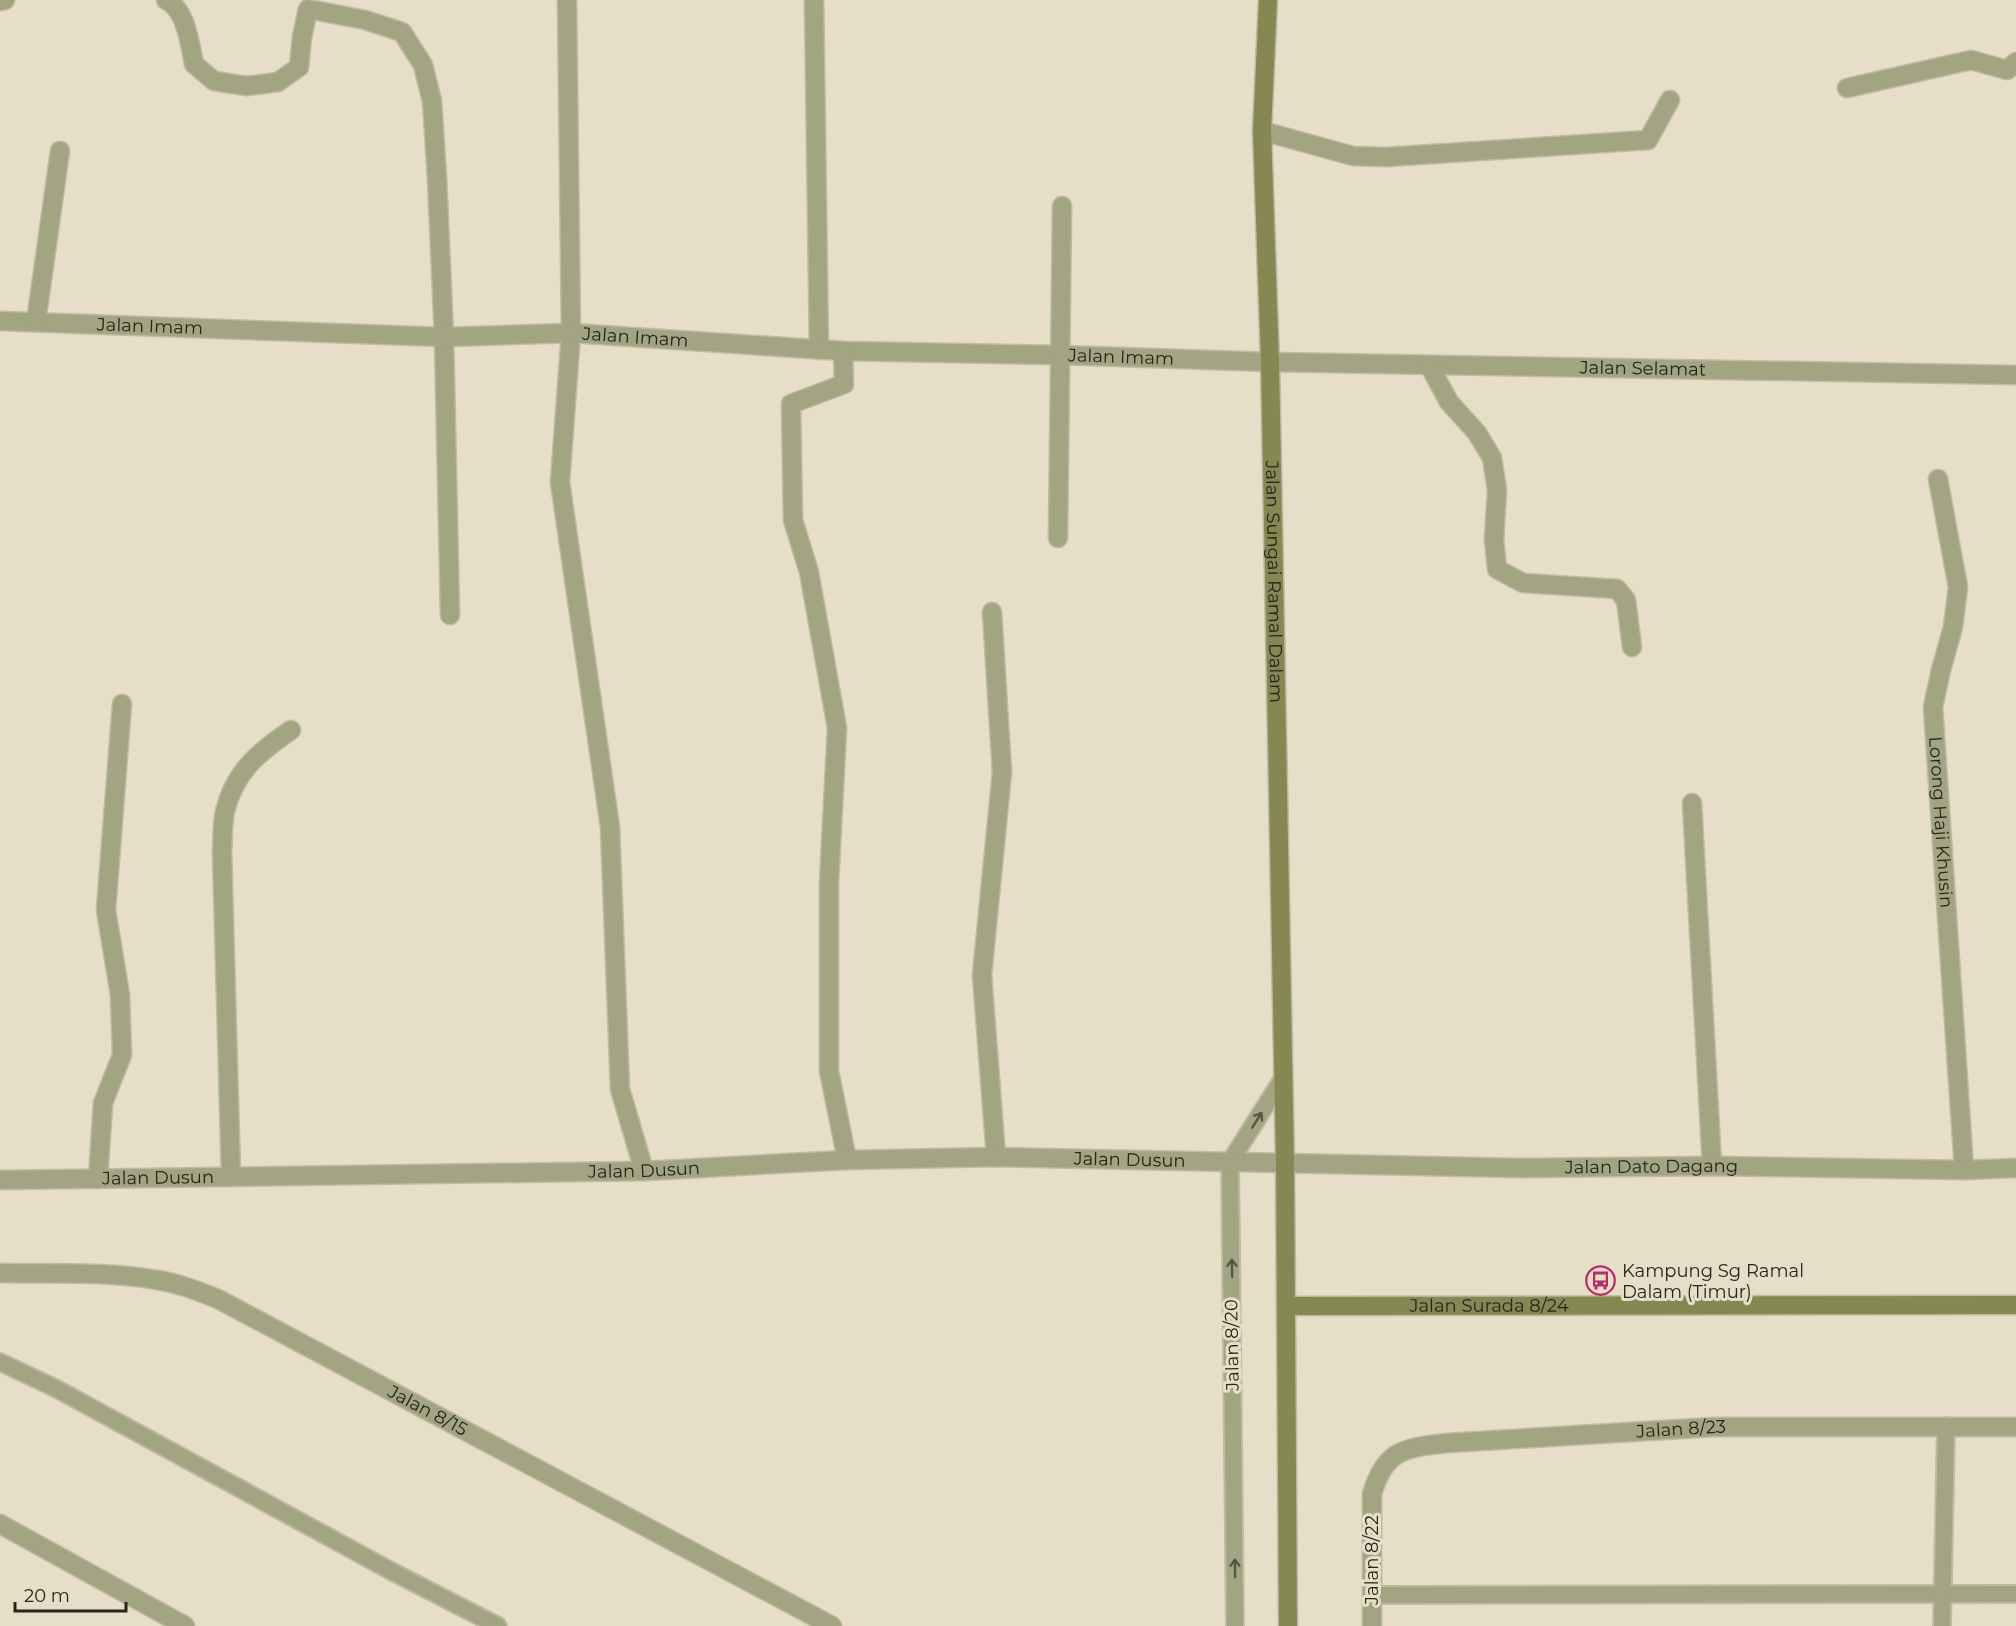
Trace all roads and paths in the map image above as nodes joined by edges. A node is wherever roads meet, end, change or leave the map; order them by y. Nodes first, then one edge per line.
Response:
1 (5, 0) edge
2 (166, 0) edge
3 (567, 0) edge
4 (814, 0) edge
5 (1268, 0) edge
6 (0, 1) edge
7 (308, 5) edge
8 (2016, 62) edge
9 (1847, 88) dead end
10 (1670, 100) dead end
11 (1262, 131) junction
12 (60, 151) dead end
13 (1062, 206) dead end
14 (0, 321) edge
15 (36, 322) junction
16 (571, 333) junction
17 (444, 337) junction
18 (819, 350) junction
19 (843, 351) junction
20 (1060, 355) junction
21 (1270, 362) junction
22 (1430, 365) junction
23 (2016, 375) edge
24 (1938, 479) dead end
25 (1058, 538) dead end
26 (992, 612) dead end
27 (450, 615) dead end
28 (1632, 647) dead end
29 (122, 704) dead end
30 (291, 730) dead end
31 (1692, 803) dead end
32 (1283, 1078) junction
33 (996, 1156) junction
34 (847, 1160) junction
35 (1230, 1162) junction
36 (1285, 1164) junction
37 (1712, 1166) junction
38 (2016, 1168) edge
39 (1965, 1170) junction
40 (644, 1171) junction
41 (231, 1177) junction
42 (98, 1179) junction
43 (0, 1180) edge
44 (0, 1274) edge
45 (2016, 1305) edge
46 (1287, 1306) junction
47 (0, 1362) edge
48 (1946, 1426) junction
49 (2016, 1427) edge
50 (1372, 1494) joint
51 (0, 1524) edge
52 (1943, 1594) junction
53 (2016, 1594) edge
54 (1372, 1595) junction
55 (185, 1626) edge
56 (498, 1626) edge
57 (832, 1626) edge
58 (1235, 1626) edge
59 (1288, 1626) edge
60 (1372, 1626) edge
61 (1942, 1626) edge

1 - 6 street
2 - 7 street
3 - 16 street
4 - 18 street
5 - 11 street, Jalan Sungai Ramal Dalam
7 - 17 street
8 - 9 street
10 - 11 street
11 - 21 street, Jalan Sungai Ramal Dalam
12 - 15 street
13 - 20 street
14 - 15 street, Jalan Imam
15 - 17 street, Jalan Imam
16 - 17 street, Jalan Imam
16 - 18 street, Jalan Imam
16 - 40 street
17 - 27 street
18 - 19 street, Jalan Imam
19 - 20 street, Jalan Imam
19 - 34 street
20 - 21 street, Jalan Imam
20 - 25 street
21 - 22 street, Jalan Selamat
21 - 32 street, Jalan Sungai Ramal Dalam
22 - 23 street, Jalan Selamat
22 - 28 street
24 - 39 street, Lorong Haji Khusin
26 - 33 street
29 - 42 street
30 - 41 street
31 - 37 street
35 -> 32 lane
32 - 36 street, Jalan Sungai Ramal Dalam
33 - 34 street, Jalan Dusun
33 - 35 street, Jalan Dusun
34 - 40 street, Jalan Dusun
35 - 36 street, Jalan Dusun
58 -> 35 lane, Jalan 8/20
36 - 37 street, Jalan Dato Dagang
36 - 46 street
37 - 39 street, Jalan Dato Dagang
38 - 39 street, Jalan Dato Dagang
40 - 41 street, Jalan Dusun
41 - 42 street, Jalan Dusun
42 - 43 street, Jalan Dusun
44 - 57 street, Jalan 8/15
45 - 46 street, Jalan Surada 8/24
46 - 59 street
47 - 56 lane
48 - 49 street, Jalan 8/23
48 - 50 street, Jalan 8/23
48 - 52 lane
50 - 54 street, Jalan 8/22
51 - 55 street
52 - 53 lane
52 - 54 lane
52 - 61 lane
54 - 60 street, Jalan 8/22

